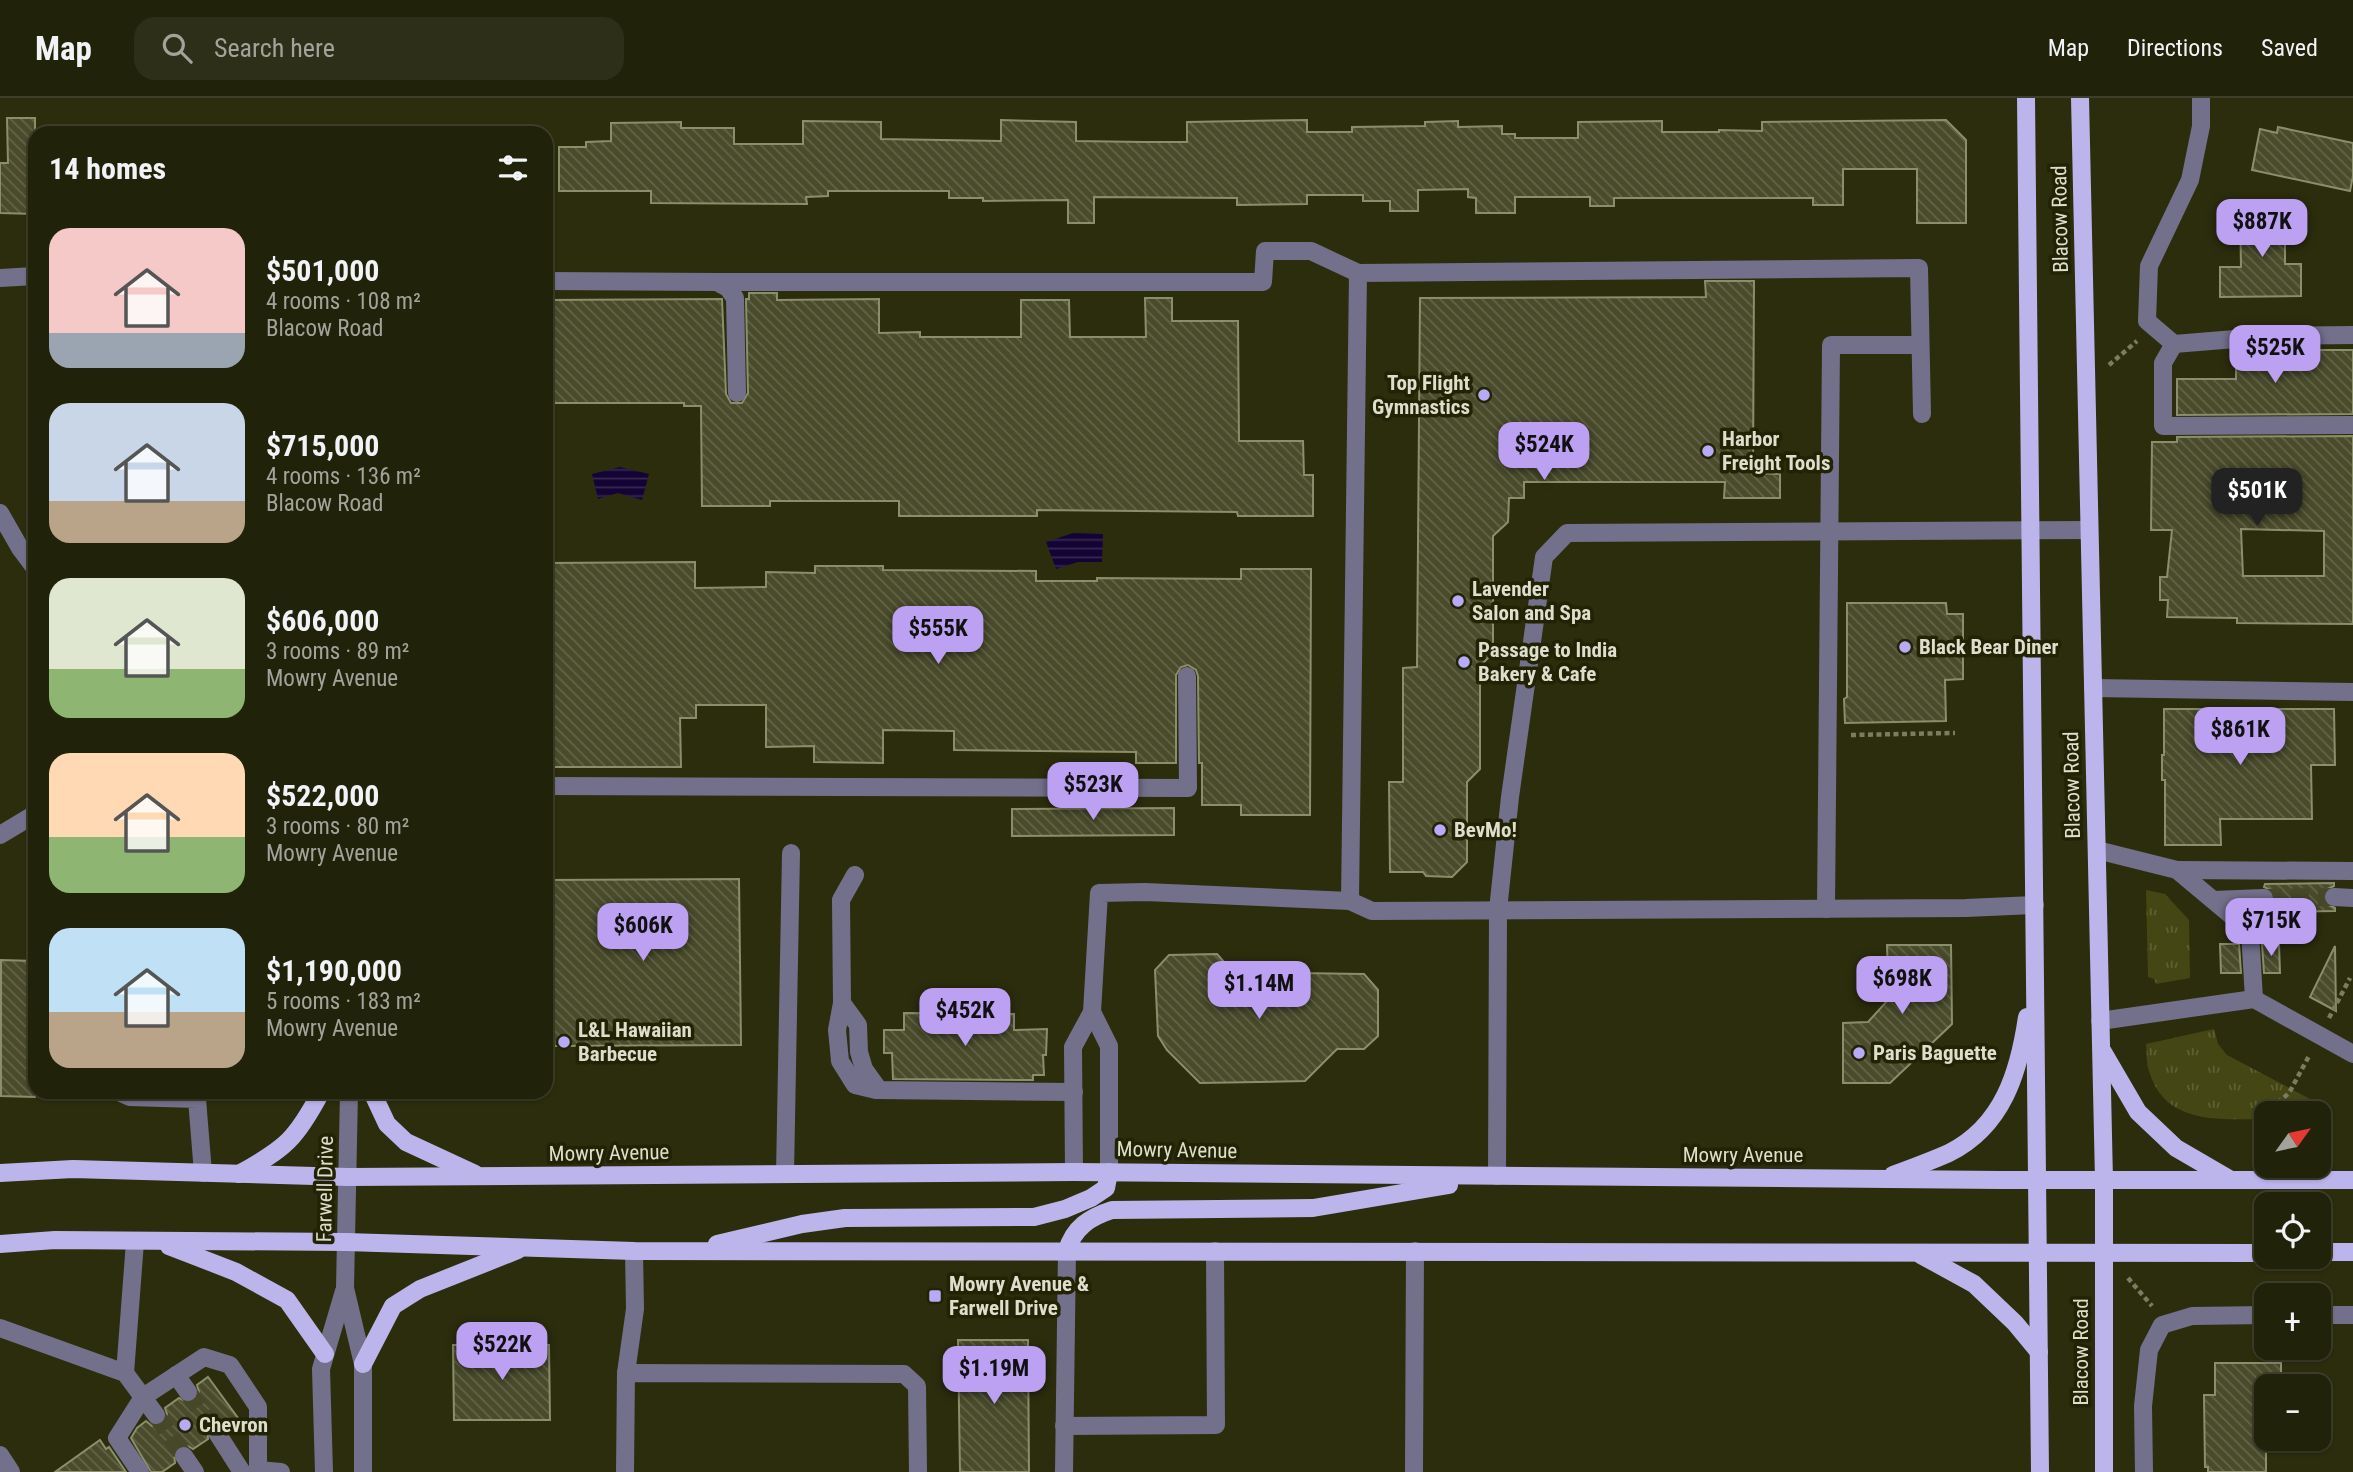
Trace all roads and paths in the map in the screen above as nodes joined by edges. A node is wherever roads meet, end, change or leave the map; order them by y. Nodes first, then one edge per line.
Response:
1 (2026, 98) edge
2 (2080, 98) edge
3 (2201, 98) edge
4 (1358, 273) junction
5 (28, 276) edge
6 (0, 278) edge
7 (553, 281) edge
8 (717, 282) junction
9 (2154, 326) junction
10 (2353, 335) edge
11 (2174, 344) junction
12 (1920, 345) junction
13 (2086, 385) junction
14 (737, 393) dead end
15 (1922, 414) dead end
16 (2353, 425) edge
17 (0, 513) edge
18 (2089, 530) junction
19 (2030, 531) junction
20 (1829, 532) junction
21 (28, 559) edge
22 (1187, 676) dead end
23 (2093, 688) junction
24 (2353, 692) edge
25 (1955, 733) dead end
26 (1828, 735) junction
27 (553, 786) edge
28 (28, 818) edge
29 (0, 835) edge
30 (2097, 850) junction
31 (792, 853) dead end
32 (2176, 870) junction
33 (2353, 871) edge
34 (855, 875) dead end
35 (2334, 897) tunnel mouth
36 (2264, 898) tunnel mouth
37 (2353, 898) edge
38 (2213, 900) junction
39 (1350, 901) junction
40 (2035, 905) junction
41 (1826, 909) junction
42 (1498, 910) junction
43 (2035, 965) junction
44 (2254, 999) junction
45 (1092, 1012) junction
46 (2100, 1021) junction
47 (2101, 1049) junction
48 (2353, 1054) edge
49 (1074, 1092) junction
50 (197, 1099) edge
51 (317, 1099) edge
52 (349, 1099) edge
53 (375, 1099) edge
54 (1074, 1172) junction
55 (1109, 1172) junction
56 (0, 1173) edge
57 (203, 1173) junction
58 (239, 1174) junction
59 (785, 1174) junction
60 (1497, 1176) junction
61 (348, 1177) junction
62 (481, 1177) junction
63 (1885, 1179) junction
64 (2038, 1180) junction
65 (2104, 1180) junction
66 (2231, 1180) junction
67 (2353, 1180) edge
68 (346, 1241) junction
69 (135, 1242) junction
70 (159, 1242) junction
71 (0, 1244) edge
72 (524, 1248) junction
73 (634, 1251) junction
74 (690, 1251) junction
75 (1067, 1251) junction
76 (1215, 1251) junction
77 (1415, 1251) junction
78 (2331, 1252) edge
79 (2353, 1252) edge
80 (1918, 1253) junction
81 (2039, 1253) junction
82 (2104, 1253) junction
83 (2254, 1253) edge
84 (345, 1288) junction
85 (2254, 1315) edge
86 (2331, 1315) edge
87 (2353, 1315) edge
88 (2162, 1325) junction
89 (0, 1328) edge
90 (2039, 1352) junction
91 (326, 1354) junction
92 (363, 1364) junction
93 (125, 1373) junction
94 (626, 1373) junction
95 (176, 1376) junction
96 (188, 1392) tunnel mouth
97 (144, 1396) junction
98 (156, 1415) tunnel mouth
99 (1064, 1426) junction
100 (217, 1433) tunnel mouth
101 (0, 1455) edge
102 (184, 1456) tunnel mouth
103 (250, 1471) edge
104 (11, 1472) edge
105 (140, 1472) edge
106 (195, 1472) edge
107 (281, 1472) edge
108 (324, 1472) edge
109 (363, 1472) edge
110 (625, 1472) edge
111 (918, 1472) edge
112 (1063, 1472) edge
113 (1414, 1472) edge
114 (2040, 1472) edge
115 (2104, 1472) edge
116 (2144, 1472) edge

1 - 19 main road, Blacow Road
2 - 13 main road, Blacow Road
3 - 9 street
4 - 8 street
4 - 12 street
4 - 39 street
5 - 6 street
7 - 8 street
8 - 14 street
9 - 11 street
9 - 13 path
10 - 11 street
11 - 16 street
12 - 15 street
12 - 20 street
13 - 18 main road, Blacow Road
17 - 21 street
18 - 19 street
18 - 23 main road, Blacow Road
19 - 20 street
19 - 40 main road, Blacow Road
20 - 26 street
20 - 42 street
22 - 27 street
23 - 24 street
23 - 30 main road, Blacow Road
25 - 26 path
26 - 41 street
28 - 29 street
30 - 32 street
30 - 46 main road, Blacow Road
31 - 59 street
32 - 33 street
32 - 38 street
34 - 49 street
35 - 37 street
36 - 38 street
38 - 44 street
39 - 42 street
39 - 45 street
40 - 41 street
40 - 43 main road, Blacow Road
41 - 42 street
42 - 60 street
43 - 63 main road
43 - 64 main road, Blacow Road
44 - 46 street
44 - 48 street
45 - 49 street
45 - 55 street
46 - 47 main road, Blacow Road
47 - 65 main road, Blacow Road
47 - 66 main road
49 - 54 street
50 - 57 street
51 - 58 main road
52 - 61 street, Farwell Drive
53 - 62 main road
54 - 55 main road, Mowry Avenue
54 - 59 main road, Mowry Avenue
55 - 60 main road, Mowry Avenue
55 - 74 main road
56 - 57 main road, Mowry Avenue
57 - 58 main road, Mowry Avenue
58 - 61 main road, Mowry Avenue
59 - 62 main road, Mowry Avenue
60 - 63 main road, Mowry Avenue
60 - 75 main road
61 - 62 main road, Mowry Avenue
61 - 68 street, Farwell Drive
63 - 64 main road, Mowry Avenue
64 - 65 main road, Mowry Avenue
64 - 81 main road, Blacow Road
65 - 66 main road, Mowry Avenue
65 - 82 main road, Blacow Road
66 - 67 main road, Mowry Avenue
68 - 70 main road
68 - 72 main road
68 - 84 street, Farwell Drive
69 - 70 main road
69 - 71 main road
69 - 93 street
70 - 91 main road
72 - 73 main road
72 - 92 main road
73 - 74 main road
73 - 94 street
74 - 75 main road
75 - 76 main road
75 - 99 street
76 - 77 main road
76 - 99 street
77 - 80 main road
77 - 113 street
78 - 79 main road
80 - 81 main road
80 - 90 main road
81 - 82 main road
81 - 90 main road, Blacow Road
82 - 83 main road
82 - 88 path
82 - 115 main road, Blacow Road
84 - 91 street, Farwell Drive
84 - 92 street, Farwell Drive
85 - 88 street
86 - 87 street
88 - 116 street
89 - 93 street
90 - 114 main road, Blacow Road
91 - 108 street, Farwell Drive
92 - 109 street, Farwell Drive
93 - 97 street
94 - 110 street
94 - 111 street
95 - 96 street
95 - 97 street
95 - 103 street
97 - 98 street
97 - 105 street
99 - 112 street
100 - 103 street
101 - 104 street
102 - 106 street
103 - 107 street

